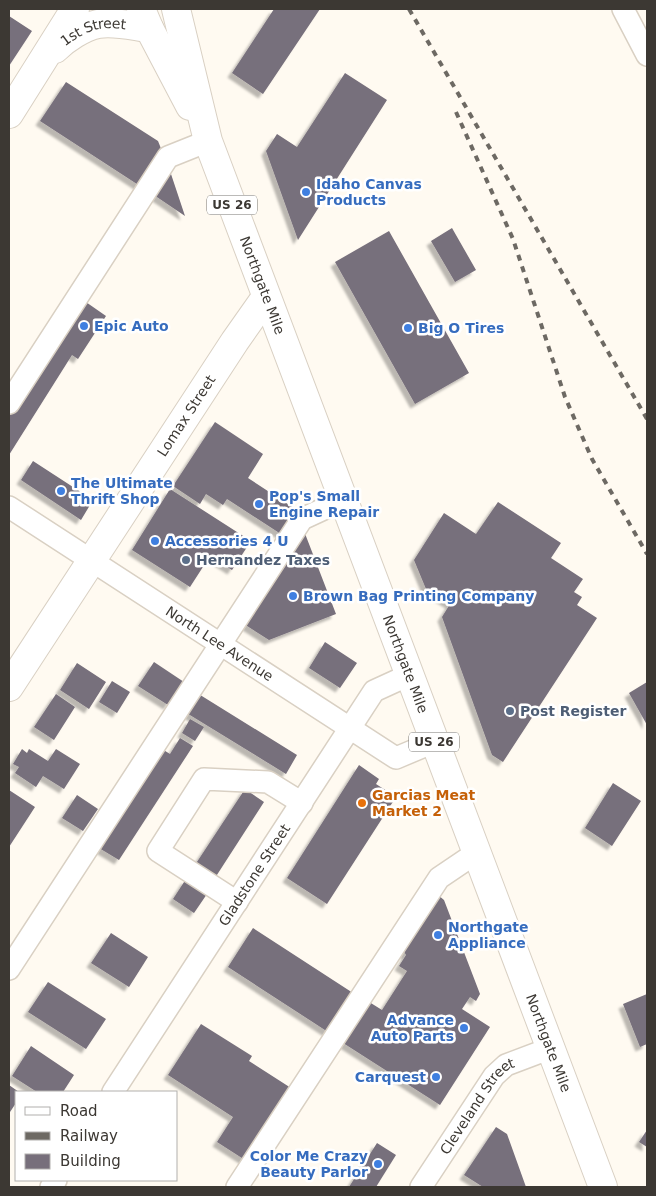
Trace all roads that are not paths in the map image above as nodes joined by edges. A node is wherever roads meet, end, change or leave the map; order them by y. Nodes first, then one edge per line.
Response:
1 (75, 9) edge
2 (176, 9) edge
3 (623, 9) edge
4 (145, 18) edge
5 (646, 49) edge
6 (45, 59) junction
7 (9, 114) edge
8 (208, 141) junction
9 (266, 298) junction
10 (9, 403) edge
11 (343, 500) junction
12 (9, 506) edge
13 (92, 560) junction
14 (220, 644) junction
15 (409, 675) junction
16 (9, 687) edge
17 (350, 728) junction
18 (434, 742) junction
19 (302, 803) junction
20 (476, 852) junction
21 (237, 902) junction
22 (9, 970) edge
23 (551, 1048) junction
24 (114, 1091) edge
25 (237, 1187) edge
26 (421, 1187) edge
27 (603, 1187) edge

1 - 6 main road, 1st Street
2 - 8 main road, Northgate Mile / US 26
3 - 5 street
4 - 6 main road, 1st Street
4 - 8 main road, Northgate Mile / US 26
6 - 7 main road, 1st Street
8 - 9 main road, Northgate Mile / US 26
8 - 10 street
9 - 11 main road, Northgate Mile / US 26
9 - 13 main road, Lomax Street
11 - 14 street
11 - 15 main road, Northgate Mile / US 26
12 - 13 street, North Lee Avenue
13 - 14 street, North Lee Avenue
13 - 16 main road, Lomax Street
14 - 17 street, North Lee Avenue
14 - 22 street
15 - 17 street, Gladstone Street
15 - 18 main road, Northgate Mile / US 26
17 - 18 street, North Lee Avenue
17 - 19 street, Gladstone Street
18 - 20 main road, Northgate Mile / US 26
19 - 21 street, Gladstone Street
19 - 21 street
20 - 23 main road, Northgate Mile / US 26
20 - 25 street
21 - 24 street, Gladstone Street
23 - 26 street, Cleveland Street
23 - 27 main road, Northgate Mile / US 26

